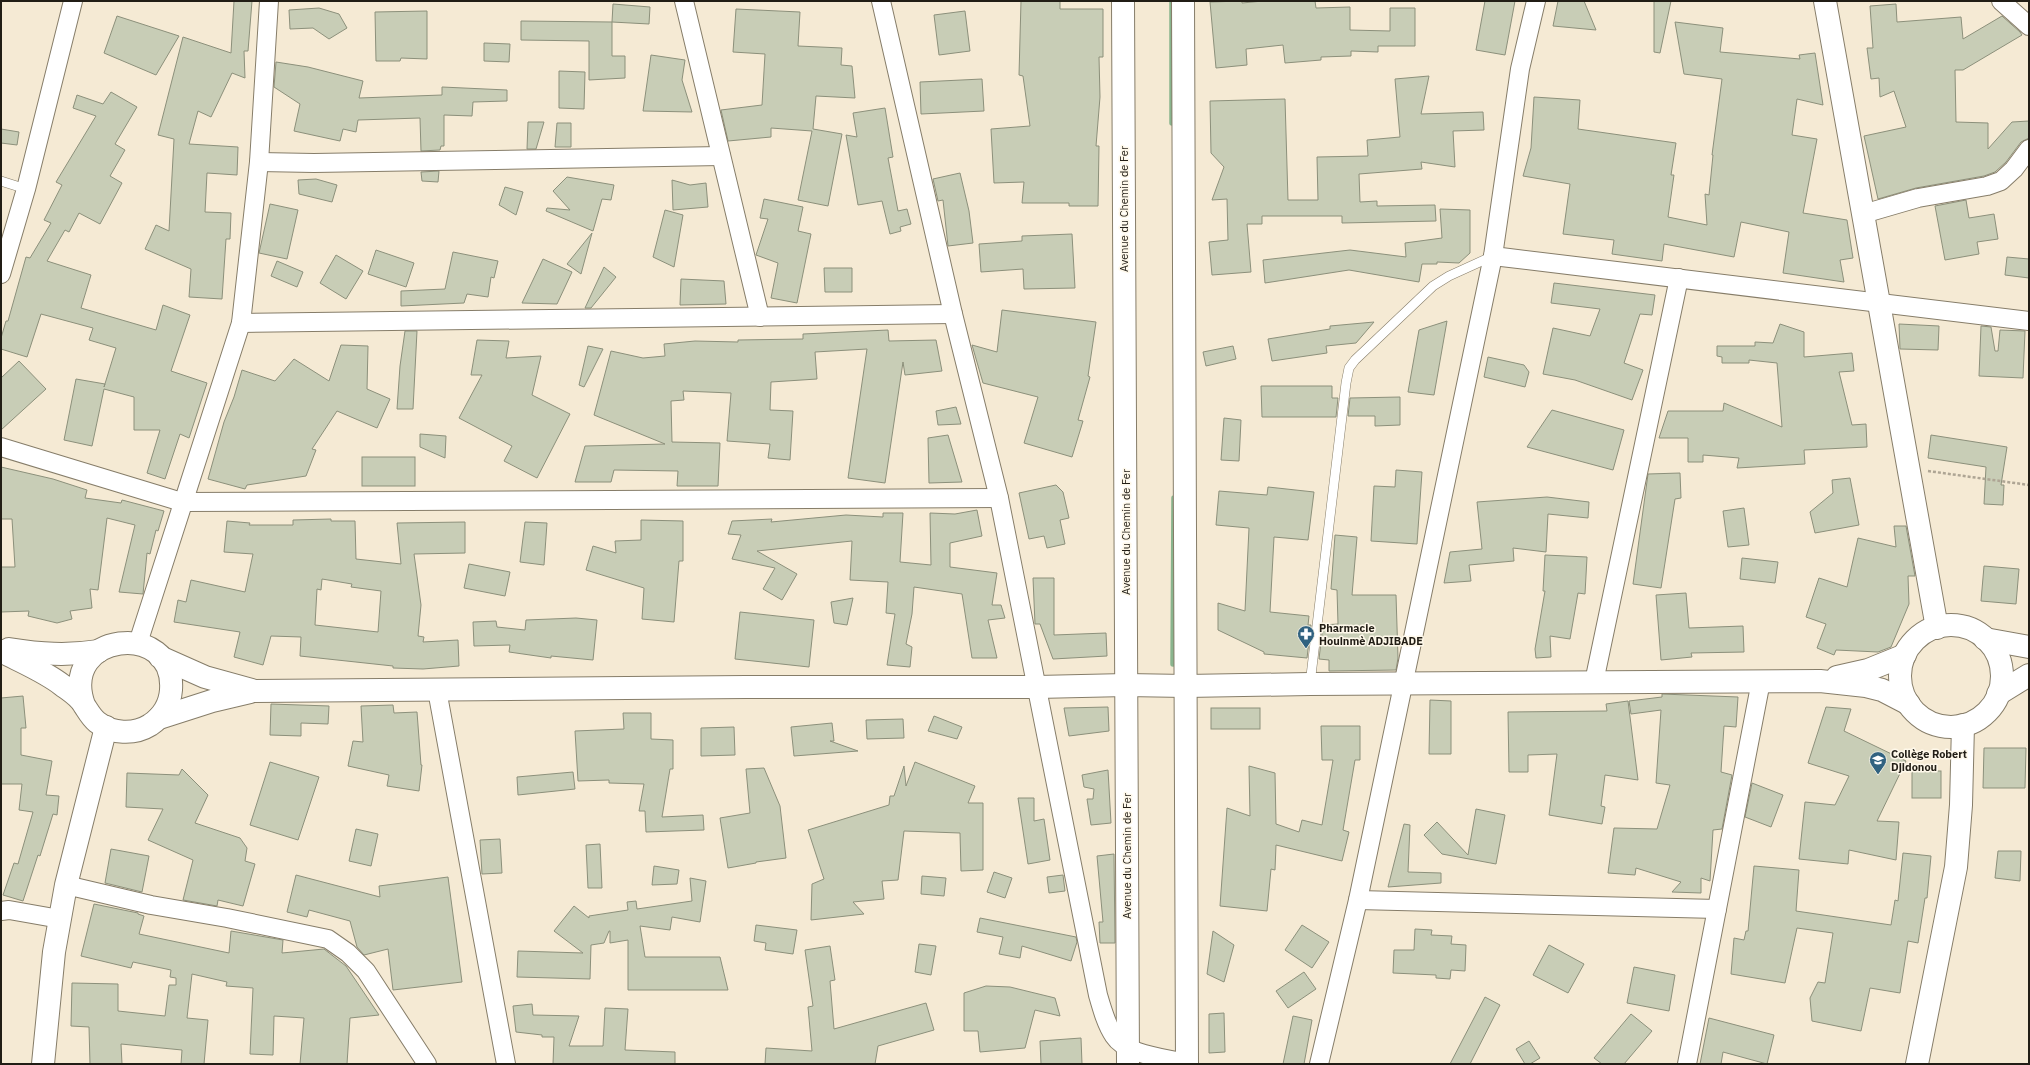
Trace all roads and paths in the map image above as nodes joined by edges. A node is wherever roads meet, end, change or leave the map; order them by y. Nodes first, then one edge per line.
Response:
1 (73, 1) edge
2 (269, 1) edge
3 (684, 1) edge
4 (881, 1) edge
5 (1123, 1) edge
6 (1183, 1) edge
7 (1536, 1) edge
8 (1825, 1) edge
9 (2001, 1) edge
10 (2029, 26) edge
11 (2029, 149) edge
12 (721, 156) junction
13 (259, 162) junction
14 (1, 182) edge
15 (26, 189) junction
16 (1863, 214) junction
17 (1493, 256) junction
18 (1, 274) edge
19 (1678, 278) junction
20 (1879, 302) junction
21 (953, 314) junction
22 (760, 317) junction
23 (2029, 321) edge
24 (241, 323) junction
25 (1, 447) edge
26 (1910, 469) junction
27 (2029, 485) edge
28 (999, 498) junction
29 (182, 502) junction
30 (1937, 628) junction
31 (1985, 639) junction
32 (138, 643) junction
33 (2029, 647) edge
34 (1, 648) edge
35 (1, 651) edge
36 (99, 651) junction
37 (1905, 655) junction
38 (160, 657) junction
39 (2029, 675) edge
40 (1761, 681) junction
41 (1820, 681) junction
42 (1594, 682) junction
43 (1403, 683) junction
44 (1310, 684) junction
45 (1126, 685) junction
46 (1186, 686) junction
47 (1037, 687) junction
48 (438, 690) junction
49 (255, 691) junction
50 (1998, 694) junction
51 (1909, 704) junction
52 (84, 705) junction
53 (159, 718) junction
54 (1963, 725) junction
55 (106, 727) junction
56 (66, 886) junction
57 (1358, 900) junction
58 (1717, 909) junction
59 (1, 911) edge
60 (60, 919) junction
61 (1128, 1056) edge
62 (43, 1064) edge
63 (427, 1064) edge
64 (506, 1064) edge
65 (1188, 1064) edge
66 (1319, 1064) edge
67 (1687, 1064) edge
68 (1917, 1064) edge

1 - 15 street
2 - 13 street
3 - 12 street
4 - 21 street
5 - 45 main road, Avenue du Chemin de Fer
6 - 46 main road
7 - 17 street
8 - 16 main road
9 - 10 street
11 - 16 street
12 - 13 street
12 - 22 street
13 - 24 street
14 - 15 lane
15 - 18 street
16 - 20 main road
17 - 19 street
17 - 43 street
17 - 44 lane
19 - 20 street
19 - 42 street
20 - 23 street
20 - 26 main road
21 - 22 street
21 - 28 street
22 - 24 street
24 - 29 street
25 - 29 street
26 - 27 path
26 - 30 main road
28 - 29 street
28 - 47 street
29 - 32 street
30 - 31 main road
30 - 37 main road
31 - 33 main road
31 - 50 main road
32 - 36 main road
32 - 38 main road
34 - 36 main road
35 - 52 main road
36 - 52 main road
37 - 41 main road
37 - 51 main road
38 - 49 main road
38 - 53 main road
39 - 50 main road
40 - 41 main road
40 - 42 main road
40 - 58 street
41 - 51 main road
42 - 43 main road
43 - 44 main road
43 - 57 street
44 - 46 main road
45 - 46 main road
45 - 47 main road
45 - 61 main road, Avenue du Chemin de Fer
46 - 65 main road
47 - 48 main road
47 - 61 street
48 - 49 main road
48 - 64 street
49 - 53 main road
50 - 54 main road
51 - 54 main road
52 - 55 main road
53 - 55 main road
54 - 68 main road
55 - 56 main road
56 - 60 main road
56 - 63 street
57 - 58 street
57 - 66 street
58 - 67 street
59 - 60 street
60 - 62 main road
61 - 65 street

